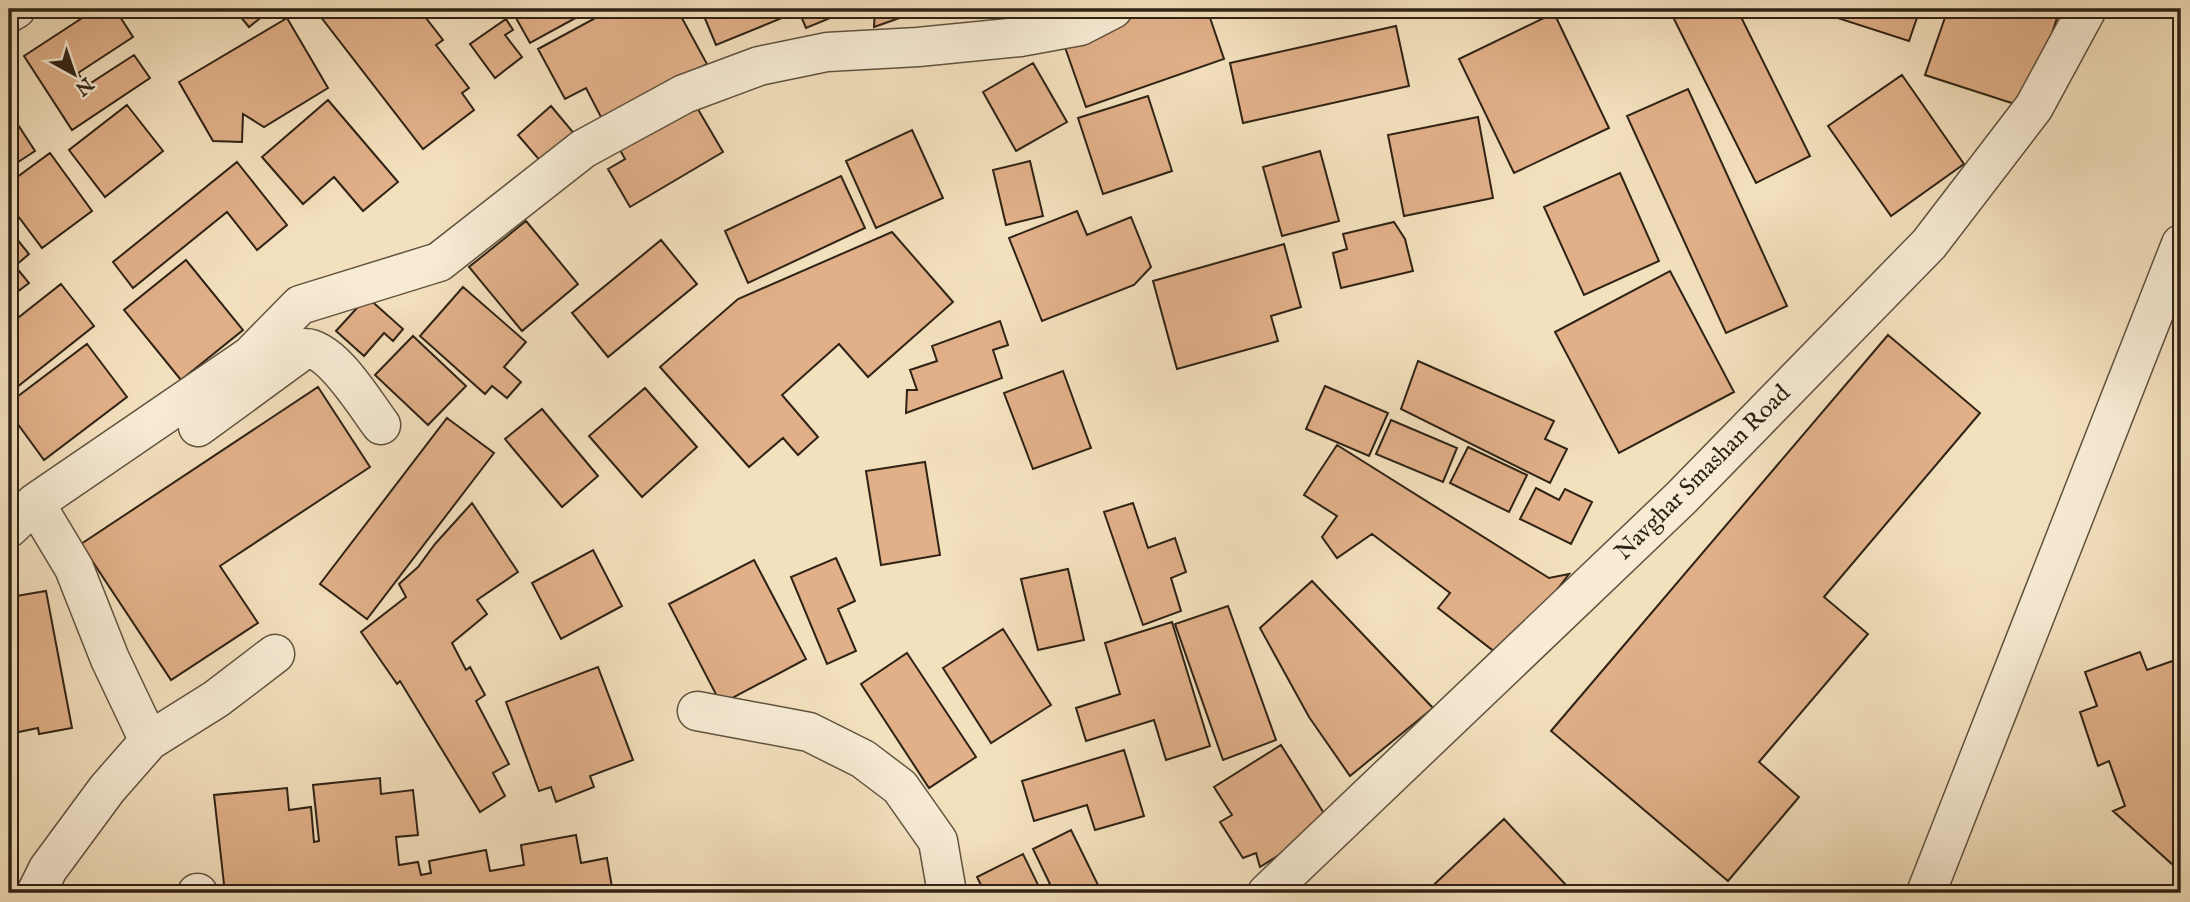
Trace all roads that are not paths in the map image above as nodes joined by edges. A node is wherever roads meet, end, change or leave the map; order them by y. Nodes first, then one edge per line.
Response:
1 (16, 9) edge
2 (1113, 9) edge
3 (2087, 9) edge
4 (9, 13) edge
5 (2181, 244) edge
6 (307, 348) junction
7 (250, 356) junction
8 (381, 425) dead end
9 (198, 427) dead end
10 (22, 515) edge
11 (275, 654) dead end
12 (697, 711) dead end
13 (149, 741) junction
14 (36, 893) edge
15 (947, 893) edge
16 (1266, 893) edge
17 (1926, 893) edge

1 - 4 street
2 - 7 street
3 - 16 street, Navghar Smashan Road
5 - 17 street
6 - 7 street
6 - 8 street
6 - 9 street
7 - 10 street
10 - 13 street
11 - 13 street
12 - 15 street
13 - 14 street

